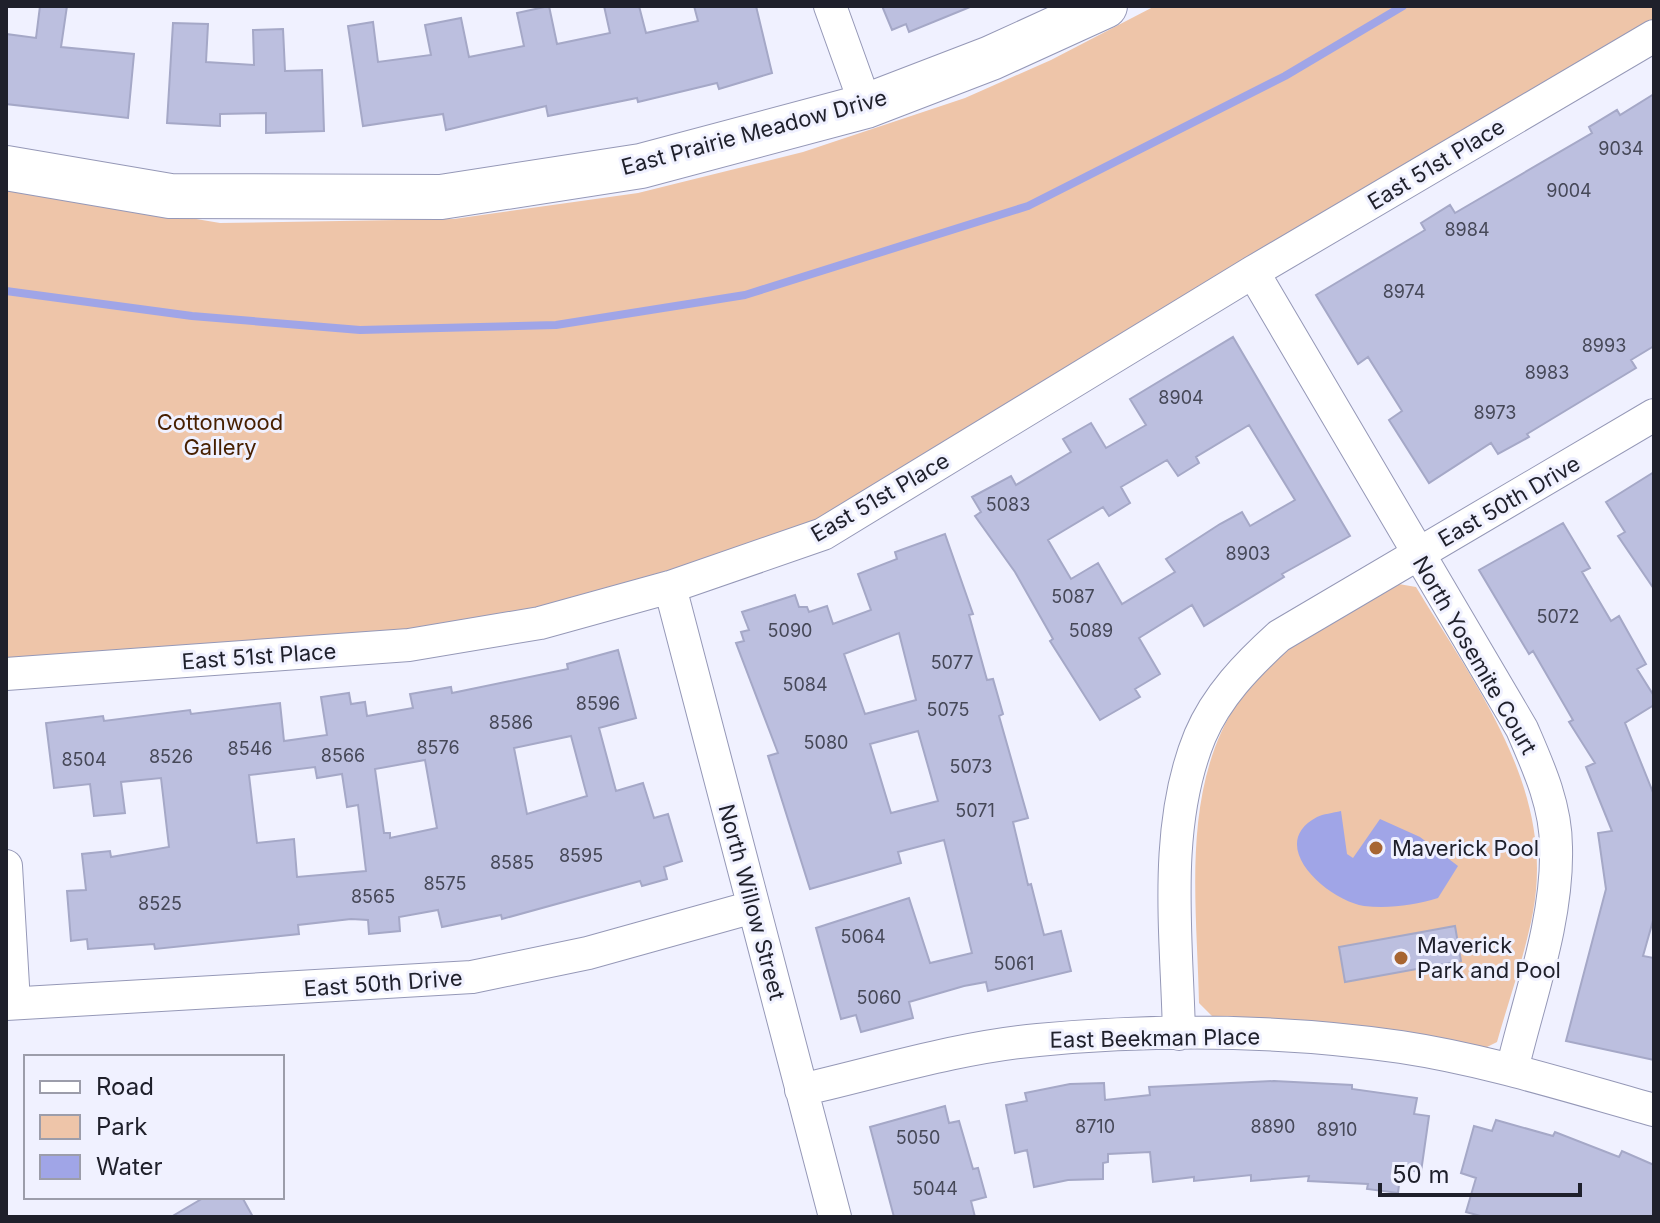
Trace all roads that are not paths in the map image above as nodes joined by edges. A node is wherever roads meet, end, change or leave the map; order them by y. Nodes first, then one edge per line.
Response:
1 (830, 6) edge
2 (1105, 6) edge
3 (1654, 36) edge
4 (866, 106) junction
5 (6, 168) edge
6 (1253, 272) junction
7 (1654, 415) edge
8 (1418, 554) junction
9 (670, 587) junction
10 (6, 674) edge
11 (6, 866) edge
12 (753, 907) junction
13 (10, 1003) edge
14 (1179, 1034) junction
15 (1512, 1070) junction
16 (801, 1090) junction
17 (1654, 1110) edge
18 (835, 1217) edge

1 - 4 street
2 - 4 street, East Prairie Meadow Drive
3 - 6 street, East 51st Place
4 - 5 street, East Prairie Meadow Drive
6 - 8 street, North Yosemite Court
6 - 9 street, East 51st Place
7 - 8 street, East 50th Drive
8 - 14 street, East 50th Drive
8 - 15 street, North Yosemite Court
9 - 10 street, East 51st Place
9 - 12 street, North Willow Street
11 - 13 street
12 - 13 street, East 50th Drive
12 - 16 street, North Willow Street
14 - 15 street, East Beekman Place
14 - 16 street, East Beekman Place
15 - 17 street
16 - 18 street, North Willow Street

